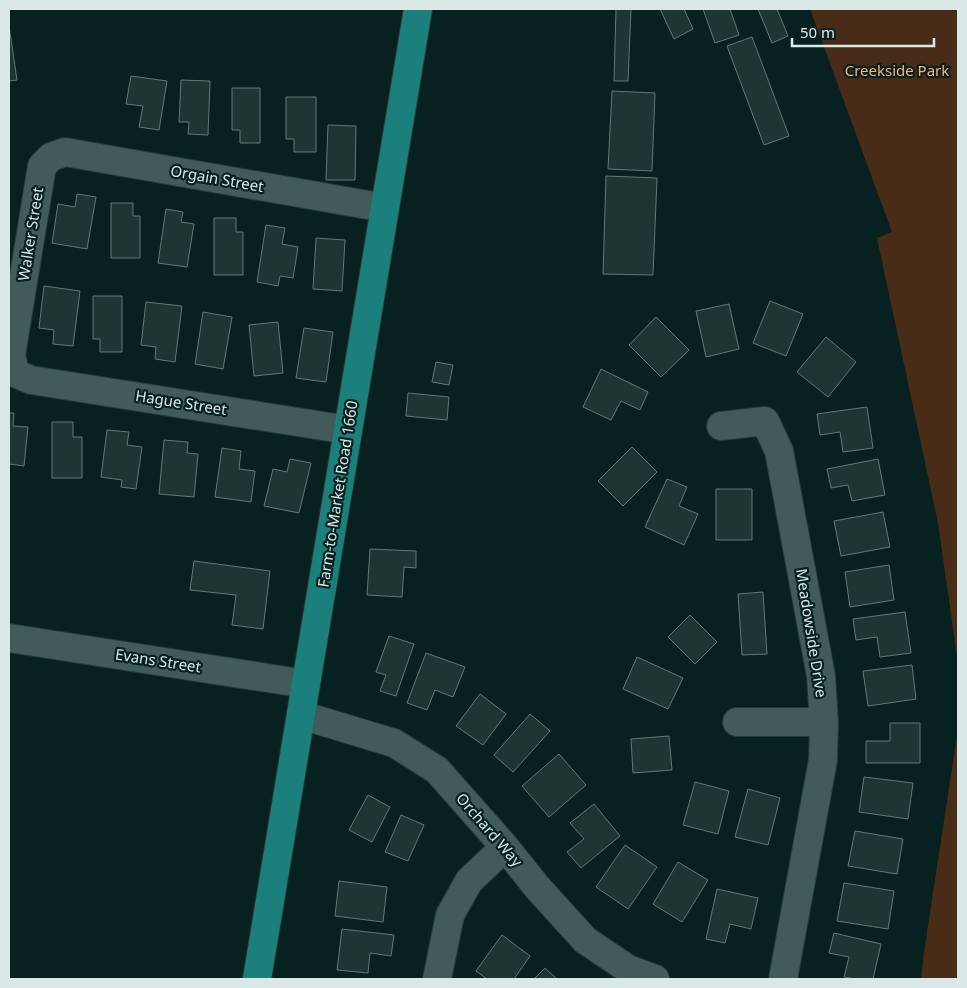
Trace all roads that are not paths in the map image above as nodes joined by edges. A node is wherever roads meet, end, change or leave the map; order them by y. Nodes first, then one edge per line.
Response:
1 (418, 9) edge
2 (51, 157) joint
3 (385, 208) junction
4 (15, 373) joint
5 (720, 426) dead end
6 (348, 430) junction
7 (9, 638) edge
8 (306, 684) junction
9 (301, 715) junction
10 (738, 722) dead end
11 (824, 722) junction
12 (505, 847) junction
13 (258, 979) edge
14 (437, 979) edge
15 (655, 979) edge
16 (782, 979) edge

1 - 3 main road, Farm-to-Market Road 1660
2 - 3 street, Orgain Street
2 - 4 street, Walker Street
3 - 6 main road, Farm-to-Market Road 1660
4 - 6 street, Hague Street
5 - 11 street, Meadowside Drive
6 - 8 main road, Farm-to-Market Road 1660
7 - 8 street, Evans Street
8 - 9 main road, Farm-to-Market Road 1660
9 - 12 street, Orchard Way
9 - 13 main road, Farm-to-Market Road 1660
10 - 11 street
11 - 16 street, Meadowside Drive
12 - 14 street
12 - 15 street, Orchard Way

